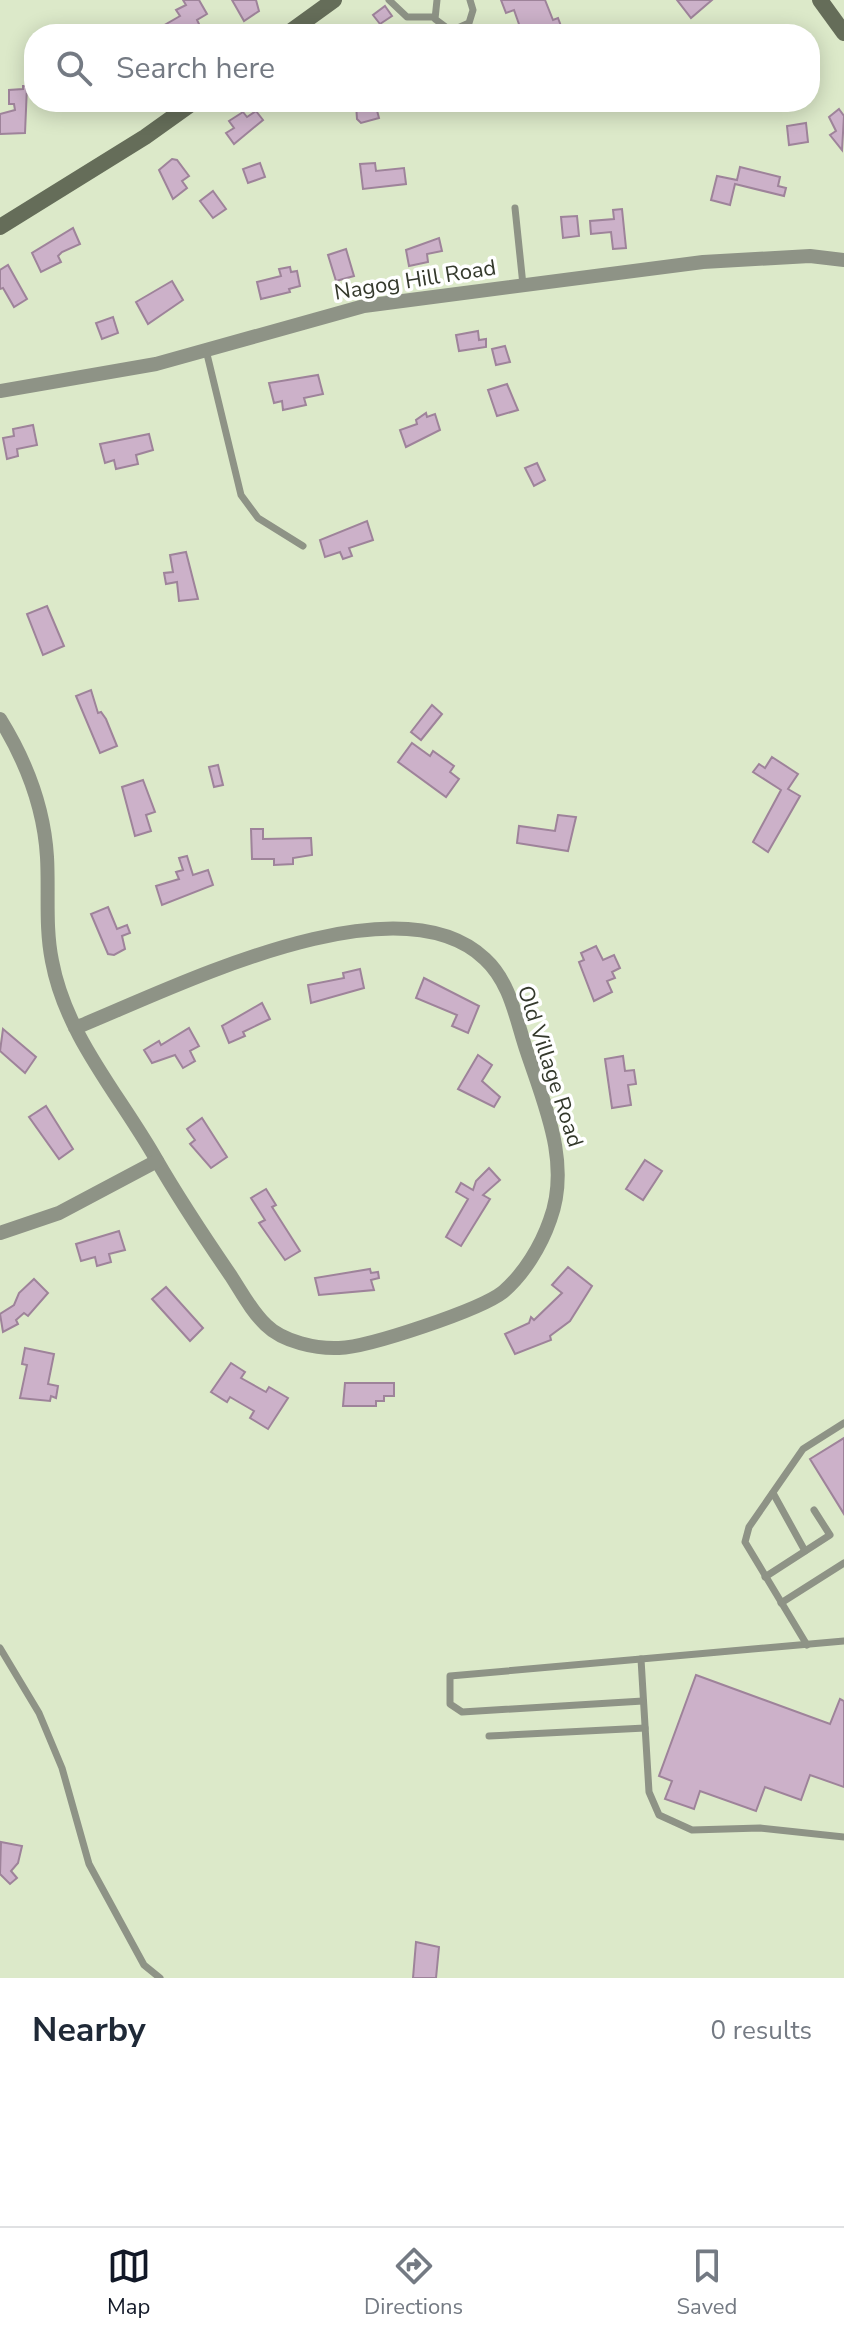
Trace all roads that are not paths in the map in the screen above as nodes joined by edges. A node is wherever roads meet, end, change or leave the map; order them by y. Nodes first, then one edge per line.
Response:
1 (334, 0) edge
2 (389, 0) edge
3 (437, 0) edge
4 (470, 0) edge
5 (820, 0) edge
6 (434, 17) junction
7 (301, 24) edge
8 (440, 24) edge
9 (467, 24) edge
10 (844, 33) edge
11 (180, 112) edge
12 (515, 208) dead end
13 (0, 227) edge
14 (844, 260) edge
15 (523, 285) junction
16 (205, 348) junction
17 (0, 391) edge
18 (303, 546) dead end
19 (0, 719) edge
20 (75, 1028) junction
21 (157, 1161) junction
22 (0, 1233) edge
23 (844, 1423) edge
24 (773, 1493) junction
25 (814, 1510) dead end
26 (805, 1551) junction
27 (844, 1563) edge
28 (765, 1577) junction
29 (781, 1603) junction
30 (844, 1641) edge
31 (807, 1645) junction
32 (0, 1648) edge
33 (641, 1659) junction
34 (643, 1701) junction
35 (645, 1728) junction
36 (489, 1736) dead end
37 (844, 1837) edge
38 (160, 1978) edge

1 - 7 street
2 - 6 lane
3 - 6 lane
4 - 9 lane
5 - 10 street
6 - 8 lane
11 - 13 street
12 - 15 lane
14 - 15 street, Nagog Hill Road
15 - 16 street, Nagog Hill Road
16 - 17 street, Nagog Hill Road
16 - 18 lane
19 - 20 street, Old Village Road
20 - 21 street, Old Village Road
20 - 21 street, Old Village Road
21 - 22 street
23 - 24 lane
24 - 26 lane
24 - 28 lane
25 - 26 lane
26 - 28 lane
27 - 29 lane
28 - 29 lane
29 - 31 lane
30 - 31 lane
31 - 33 lane
32 - 38 lane
33 - 34 lane
33 - 34 lane
34 - 35 lane
35 - 36 lane
35 - 37 lane

